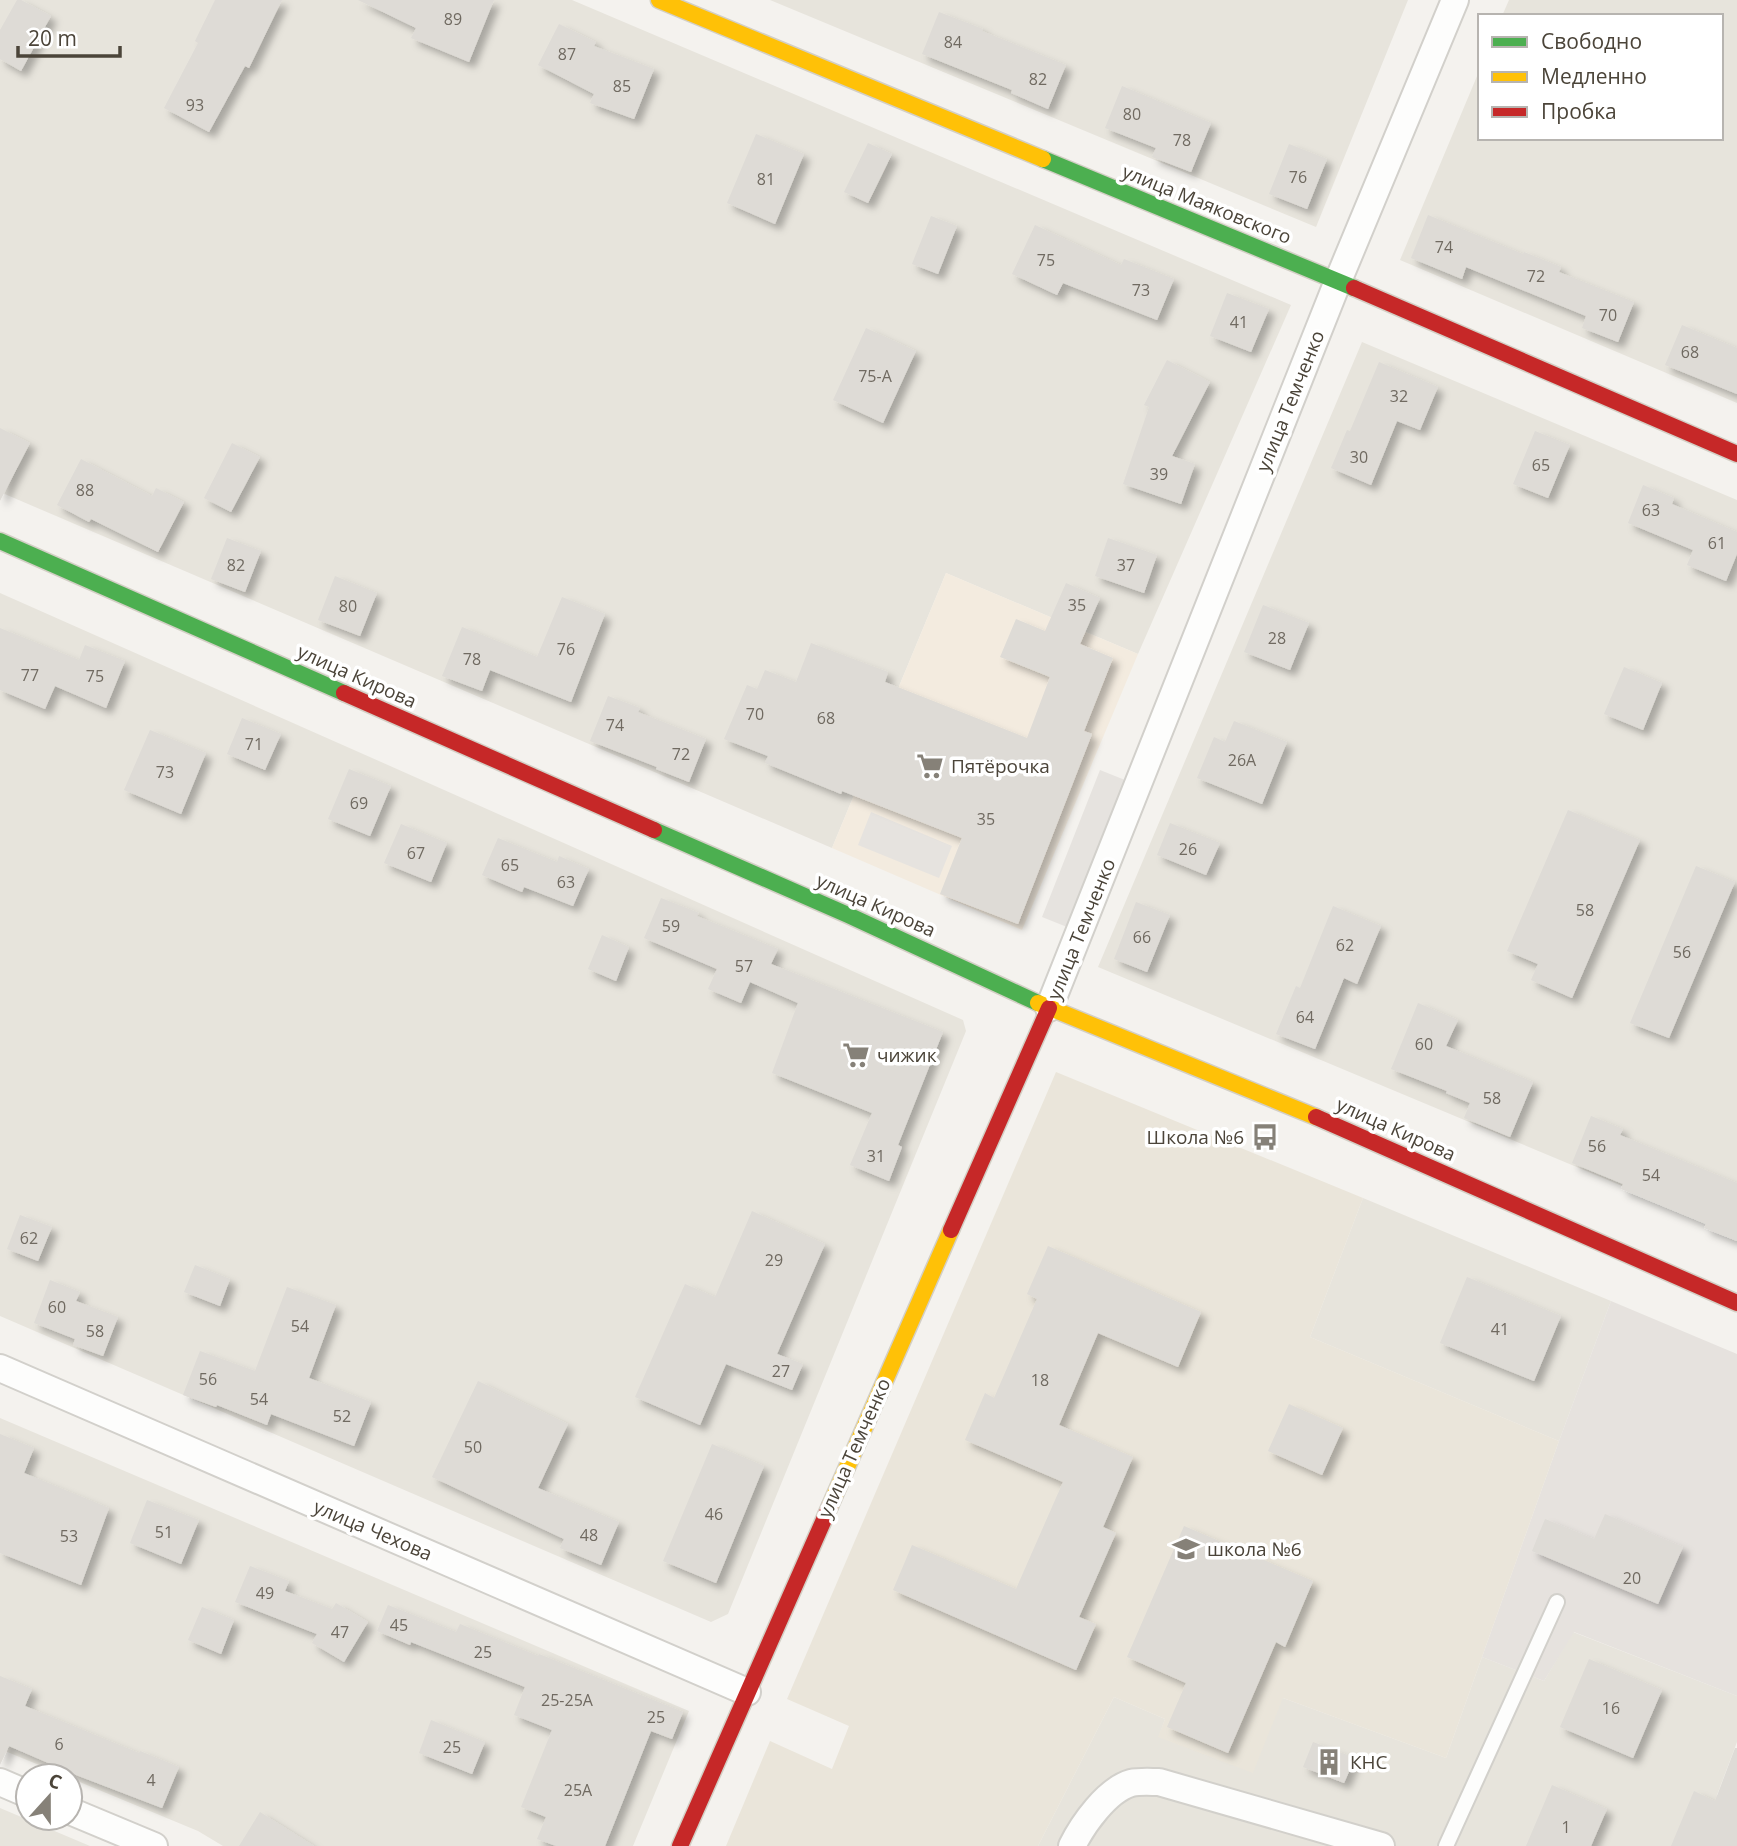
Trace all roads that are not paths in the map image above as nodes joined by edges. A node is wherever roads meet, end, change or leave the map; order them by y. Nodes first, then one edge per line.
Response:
1 (659, 0) edge
2 (1455, 0) edge
3 (1338, 281) junction
4 (1737, 454) edge
5 (0, 541) edge
6 (1049, 1008) junction
7 (1737, 1303) edge
8 (0, 1368) edge
9 (1557, 1602) dead end
10 (747, 1692) junction
11 (84, 1817) edge
12 (154, 1846) edge
13 (680, 1846) edge
14 (1072, 1846) edge
15 (1381, 1846) edge
16 (1446, 1846) edge

1 - 3 main road, улица Маяковского
2 - 3 street, улица Темченко
3 - 4 main road, улица Маяковского
3 - 6 street, улица Темченко
5 - 6 main road, улица Кирова
6 - 7 main road, улица Кирова
6 - 10 main road, улица Темченко
8 - 10 street, улица Чехова
9 - 16 lane
10 - 13 main road, улица Темченко
11 - 12 street
14 - 15 street

